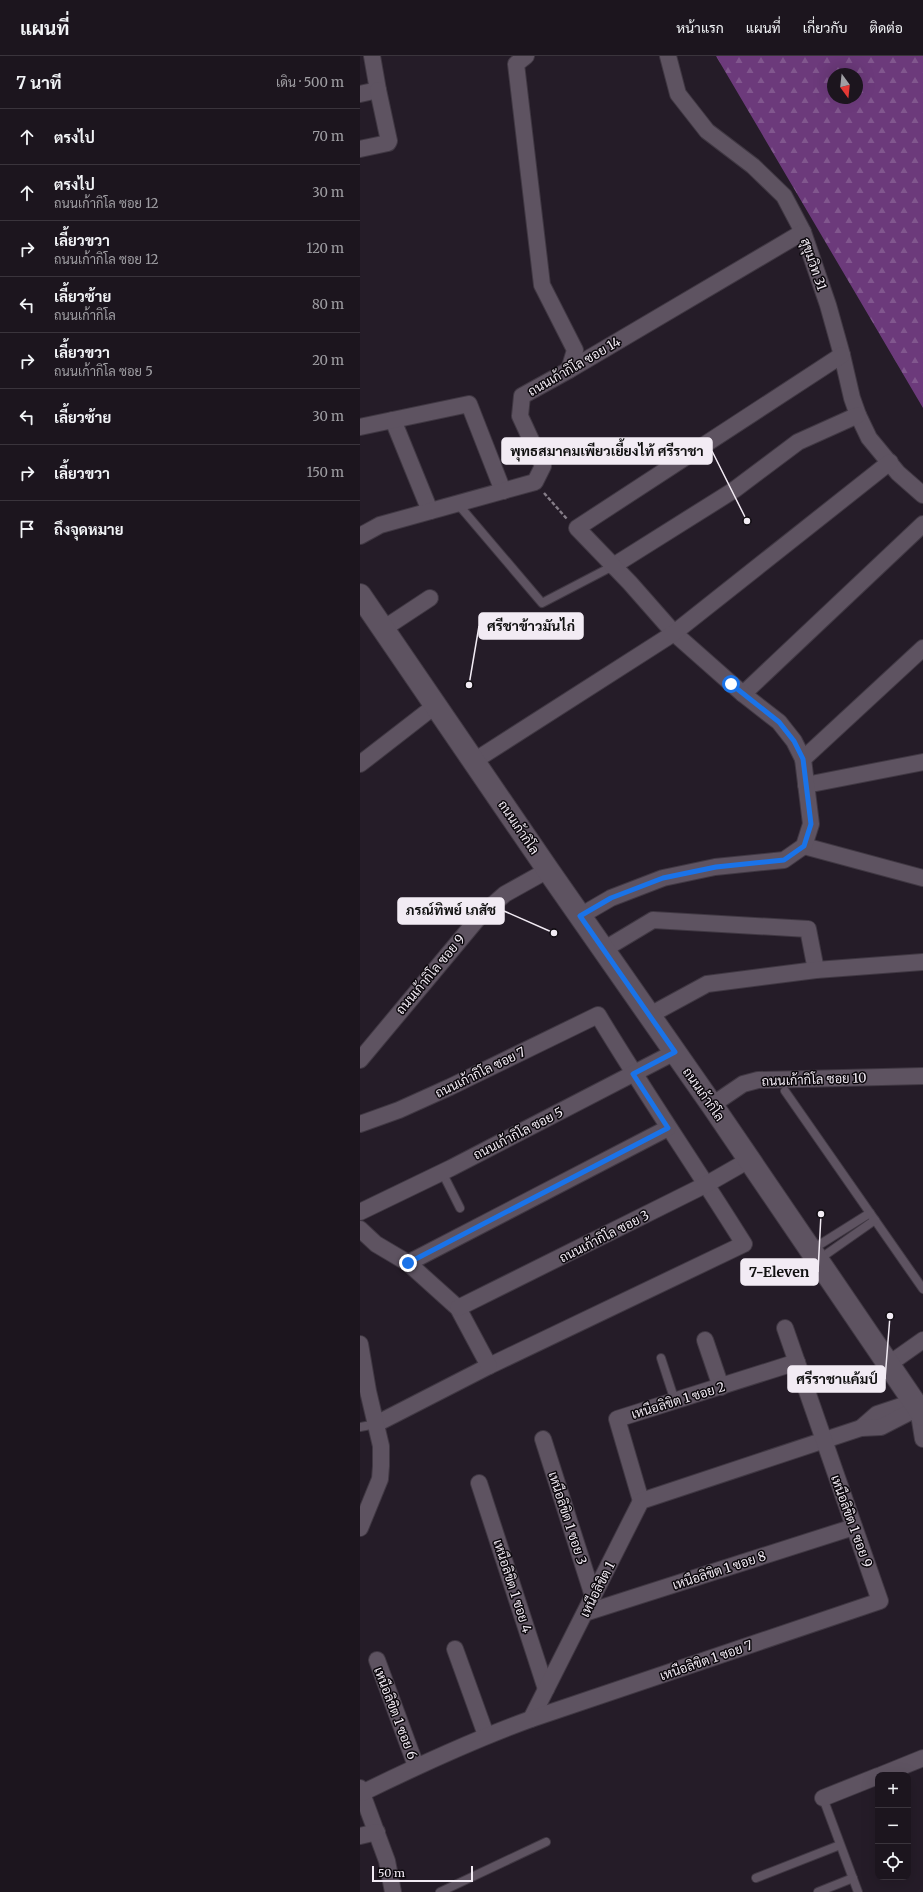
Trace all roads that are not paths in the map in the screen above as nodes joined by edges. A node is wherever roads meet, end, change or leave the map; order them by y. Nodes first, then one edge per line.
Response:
1 (372, 56) edge
2 (526, 56) edge
3 (668, 56) edge
4 (378, 90) junction
5 (360, 94) edge
6 (360, 150) edge
7 (802, 232) junction
8 (842, 355) junction
9 (569, 370) junction
10 (858, 415) junction
11 (392, 420) junction
12 (360, 427) edge
13 (890, 462) junction
14 (503, 491) junction
15 (923, 495) edge
16 (457, 503) junction
17 (430, 511) junction
18 (923, 524) edge
19 (360, 536) edge
20 (613, 566) junction
21 (360, 595) edge
22 (430, 598) dead end
23 (383, 629) junction
24 (674, 633) junction
25 (923, 648) edge
26 (743, 694) junction
27 (436, 705) junction
28 (803, 759) junction
29 (474, 761) junction
30 (923, 762) edge
31 (360, 764) edge
32 (806, 785) junction
33 (804, 846) junction
34 (548, 870) junction
35 (923, 878) edge
36 (580, 916) junction
37 (603, 950) junction
38 (923, 962) edge
39 (816, 970) junction
40 (650, 1015) junction
41 (675, 1052) junction
42 (360, 1060) edge
43 (633, 1074) junction
44 (923, 1076) edge
45 (785, 1091) dead end
46 (712, 1105) junction
47 (360, 1124) edge
48 (668, 1128) junction
49 (749, 1160) junction
50 (442, 1172) junction
51 (707, 1184) junction
52 (460, 1208) dead end
53 (360, 1212) edge
54 (870, 1213) junction
55 (875, 1220) junction
56 (360, 1229) edge
57 (814, 1255) junction
58 (408, 1263) junction
59 (923, 1289) edge
60 (458, 1308) junction
61 (786, 1328) dead end
62 (705, 1340) dead end
63 (923, 1340) edge
64 (360, 1349) edge
65 (661, 1358) dead end
66 (797, 1362) junction
67 (889, 1364) junction
68 (489, 1366) junction
69 (721, 1387) junction
70 (675, 1401) junction
71 (918, 1408) edge
72 (368, 1426) edge
73 (543, 1439) dead end
74 (923, 1439) edge
75 (824, 1441) junction
76 (479, 1483) dead end
77 (641, 1501) junction
78 (361, 1525) edge
79 (854, 1527) junction
80 (593, 1596) junction
81 (880, 1601) joint
82 (585, 1613) junction
83 (455, 1648) dead end
84 (376, 1660) dead end
85 (546, 1689) junction
86 (531, 1719) junction
87 (486, 1735) junction
88 (923, 1758) edge
89 (416, 1766) junction
90 (889, 1772) edge
91 (875, 1778) edge
92 (361, 1791) edge
93 (823, 1798) joint
94 (376, 1832) junction
95 (360, 1836) edge
96 (546, 1842) dead end
97 (840, 1845) junction
98 (756, 1878) dead end
99 (853, 1878) junction
100 (393, 1892) edge
101 (440, 1892) edge
102 (818, 1892) edge
103 (858, 1892) edge

1 - 4 street
2 - 9 street
3 - 7 street, สุขุมวิท 31
4 - 5 street
4 - 6 street
7 - 8 street, สุขุมวิท 31
7 - 9 street, ถนนเก้ากิโล ซอย 14
8 - 10 street, สุขุมวิท 31
8 - 20 street
9 - 14 street, ถนนเก้ากิโล ซอย 14
10 - 13 street, สุขุมวิท 31
10 - 20 street
11 - 12 street
11 - 14 street
11 - 17 street
13 - 15 street, สุขุมวิท 31
13 - 24 street
14 - 16 street
16 - 17 street
16 - 20 lane
17 - 19 street
18 - 26 street
20 - 24 street
21 - 23 main road, ถนนเก้ากิโล
22 - 23 street
23 - 27 main road, ถนนเก้ากิโล
24 - 26 street
24 - 29 street
25 - 28 street
26 - 28 street
27 - 29 main road, ถนนเก้ากิโล
27 - 31 street
28 - 32 street
29 - 34 main road, ถนนเก้ากิโล
30 - 32 street
32 - 33 street
33 - 35 street
33 - 36 street
34 - 36 main road, ถนนเก้ากิโล
34 - 42 street, ถนนเก้ากิโล ซอย 9
36 - 37 main road, ถนนเก้ากิโล
37 - 39 street
37 - 40 main road, ถนนเก้ากิโล
38 - 39 street
39 - 40 street
40 - 41 main road, ถนนเก้ากิโล
41 - 43 street, ถนนเก้ากิโล ซอย 5
41 - 46 main road, ถนนเก้ากิโล
43 - 47 street, ถนนเก้ากิโล ซอย 7
43 - 48 street
43 - 50 street, ถนนเก้ากิโล ซอย 5
44 - 46 street, ถนนเก้ากิโล ซอย 10
45 - 54 lane
46 - 49 main road, ถนนเก้ากิโล
48 - 51 street
48 - 58 street
49 - 51 street, ถนนเก้ากิโล ซอย 3
49 - 57 main road, ถนนเก้ากิโล
50 - 52 lane
50 - 53 street, ถนนเก้ากิโล ซอย 5
51 - 60 street, ถนนเก้ากิโล ซอย 3
51 - 68 street
54 - 55 lane
54 - 57 lane
55 - 57 lane
55 - 59 lane
56 - 58 street
57 - 67 main road, ถนนเก้ากิโล
58 - 60 street
60 - 68 street
61 - 66 street, เหนือลิขิต 1 ซอย 9
62 - 69 street
63 - 67 street
64 - 72 street
65 - 70 lane
66 - 69 street, เหนือลิขิต 1 ซอย 2
66 - 75 street, เหนือลิขิต 1 ซอย 9
67 - 71 main road, ถนนเก้ากิโล
68 - 72 street
69 - 70 street, เหนือลิขิต 1 ซอย 2
70 - 77 street, เหนือลิขิต 1 ซอย 2
71 - 74 street
71 - 75 street
72 - 78 street
73 - 80 street, เหนือลิขิต 1 ซอย 3
75 - 77 street
75 - 79 street, เหนือลิขิต 1 ซอย 9
76 - 85 street, เหนือลิขิต 1 ซอย 4
77 - 80 street, เหนือลิขิต 1
79 - 81 street, เหนือลิขิต 1 ซอย 9
79 - 82 street, เหนือลิขิต 1 ซอย 8
80 - 82 street, เหนือลิขิต 1
81 - 86 street, เหนือลิขิต 1 ซอย 7
82 - 85 street, เหนือลิขิต 1
83 - 87 street
84 - 89 street, เหนือลิขิต 1 ซอย 6
85 - 86 street, เหนือลิขิต 1
86 - 87 street
87 - 89 street
88 - 90 street
89 - 92 street
91 - 93 street
92 - 94 street
93 - 97 lane
94 - 95 street
94 - 100 street
96 - 101 lane
97 - 98 lane
97 - 99 lane
99 - 102 lane
99 - 103 lane

